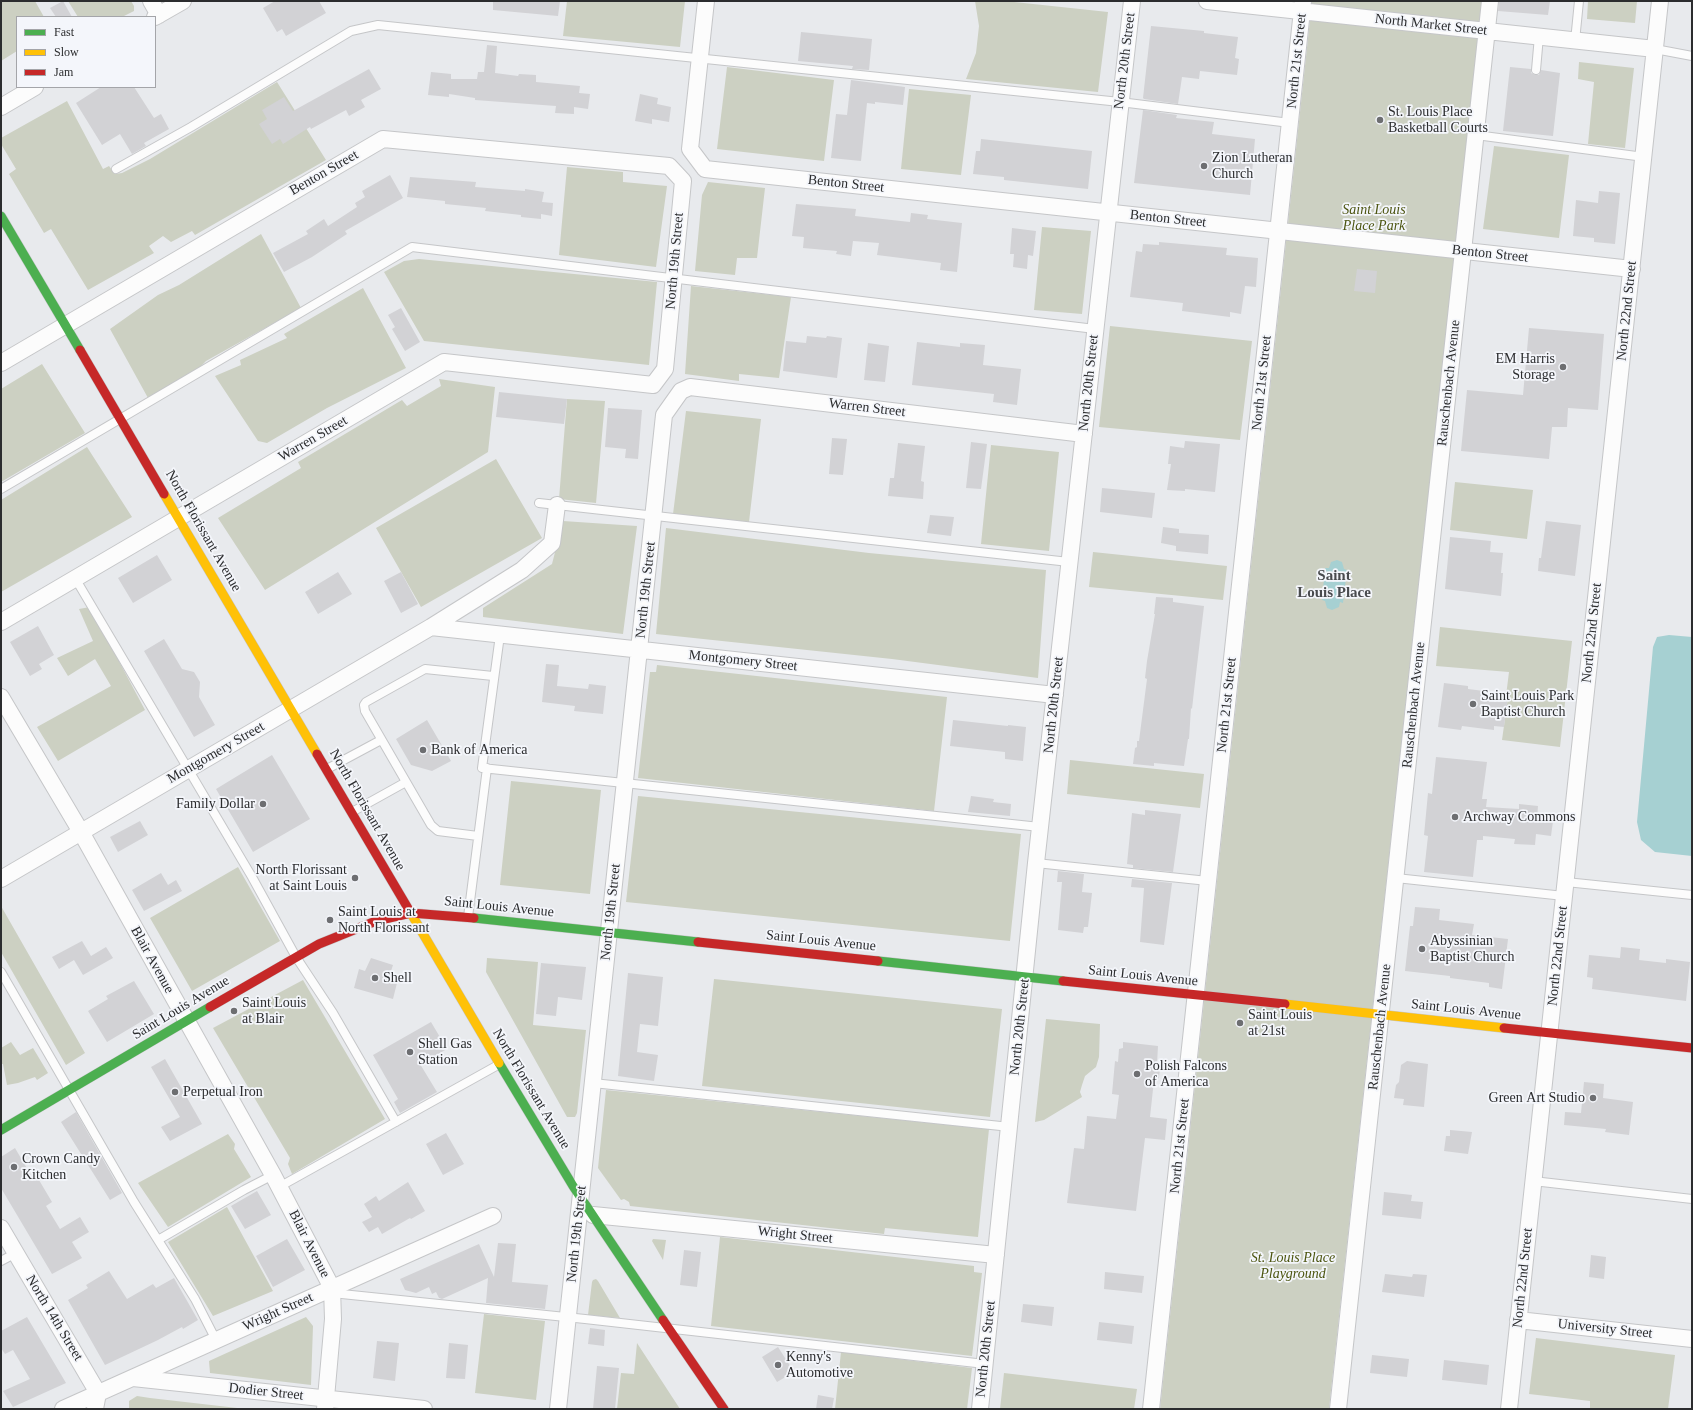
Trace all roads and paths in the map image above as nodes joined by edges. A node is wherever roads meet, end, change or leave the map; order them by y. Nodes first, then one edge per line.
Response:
1 (151, 1) edge
2 (183, 1) edge
3 (706, 1) edge
4 (1132, 1) edge
5 (1207, 1) edge
6 (1490, 1) edge
7 (1579, 1) edge
8 (1660, 1) edge
9 (1302, 6) edge
10 (157, 16) edge
11 (1487, 31) junction
12 (1539, 36) junction
13 (1575, 40) junction
14 (1655, 49) junction
15 (1692, 56) edge
16 (700, 57) junction
17 (1536, 70) dead end
18 (33, 88) edge
19 (1120, 102) junction
20 (1, 107) edge
21 (1290, 123) junction
22 (1476, 135) junction
23 (1644, 157) junction
24 (116, 169) dead end
25 (683, 181) joint
26 (1108, 213) junction
27 (1, 216) edge
28 (1278, 231) junction
29 (1463, 251) junction
30 (1632, 270) junction
31 (674, 278) junction
32 (66, 326) junction
33 (1095, 328) junction
34 (1, 363) edge
35 (653, 385) joint
36 (664, 415) joint
37 (121, 419) junction
38 (1084, 434) junction
39 (1, 489) edge
40 (539, 502) dead end
41 (557, 505) junction
42 (653, 516) junction
43 (179, 517) junction
44 (1069, 562) junction
45 (75, 578) junction
46 (1, 622) edge
47 (430, 627) junction
48 (500, 635) junction
49 (639, 650) junction
50 (494, 676) junction
51 (1055, 695) junction
52 (1, 697) edge
53 (291, 709) junction
54 (381, 740) junction
55 (487, 768) junction
56 (189, 769) junction
57 (326, 769) junction
58 (406, 782) junction
59 (625, 784) junction
60 (351, 812) junction
61 (1040, 827) junction
62 (81, 832) junction
63 (478, 836) junction
64 (1036, 863) junction
65 (1396, 878) junction
66 (1, 879) edge
67 (1208, 881) junction
68 (1565, 889) junction
69 (1692, 895) edge
70 (411, 913) junction
71 (468, 918) junction
72 (609, 932) junction
73 (296, 957) junction
74 (1, 972) edge
75 (1026, 977) junction
76 (1196, 995) junction
77 (1381, 1015) junction
78 (186, 1021) junction
79 (1549, 1033) junction
80 (1692, 1048) edge
81 (499, 1064) junction
82 (593, 1083) junction
83 (70, 1090) junction
84 (396, 1122) junction
85 (1010, 1127) junction
86 (1, 1130) edge
87 (276, 1181) junction
88 (1533, 1182) junction
89 (581, 1196) junction
90 (1692, 1199) edge
91 (593, 1215) junction
92 (493, 1216) dead end
93 (1, 1228) edge
94 (158, 1240) junction
95 (16, 1253) junction
96 (996, 1255) junction
97 (1, 1261) edge
98 (332, 1291) junction
99 (568, 1317) junction
100 (1518, 1320) junction
101 (670, 1328) junction
102 (1692, 1339) edge
103 (216, 1340) junction
104 (985, 1364) junction
105 (131, 1378) junction
106 (98, 1393) junction
107 (325, 1404) edge
108 (63, 1409) edge
109 (96, 1409) edge
110 (424, 1409) edge
111 (558, 1409) edge
112 (724, 1409) edge
113 (980, 1409) edge
114 (1152, 1409) edge
115 (1338, 1409) edge
116 (1509, 1409) edge

1 - 10 street
2 - 10 street
3 - 16 street
4 - 19 street, North 20th Street
5 - 9 street, North Market Street
6 - 11 street, Rauschenbach Avenue
7 - 13 lane
8 - 14 street, North 22nd Street
9 - 11 street, North Market Street
9 - 21 street, North 21st Street
11 - 12 street, North Market Street
11 - 22 street, Rauschenbach Avenue
12 - 13 street, North Market Street
12 - 17 lane
13 - 14 street, North Market Street
14 - 15 lane
14 - 23 street, North 22nd Street
16 - 19 lane
16 - 24 lane
16 - 26 street, Benton Street
18 - 20 street
19 - 21 lane
19 - 26 street, North 20th Street
21 - 28 street, North 21st Street
22 - 23 lane
22 - 29 street, Rauschenbach Avenue
23 - 30 street, North 22nd Street
25 - 31 street, North 19th Street
25 - 32 street, Benton Street
26 - 28 street, Benton Street
26 - 33 street, North 20th Street
27 - 32 street, North Florissant Avenue
28 - 29 street, Benton Street
28 - 67 street, North 21st Street
29 - 30 street, Benton Street
29 - 65 street, Rauschenbach Avenue
30 - 68 street, North 22nd Street
31 - 33 lane
31 - 35 street, North 19th Street
31 - 37 lane
32 - 34 street, Benton Street
32 - 37 street, North Florissant Avenue
33 - 38 street, North 20th Street
35 - 43 street, Warren Street
36 - 38 street, Warren Street
36 - 42 street, North 19th Street
37 - 39 lane
37 - 43 street, North Florissant Avenue
38 - 44 street, North 20th Street
40 - 41 lane
41 - 42 lane
41 - 47 street, Montgomery Street
42 - 44 lane
42 - 49 street, North 19th Street
43 - 45 street, Warren Street
43 - 53 street, North Florissant Avenue
44 - 51 street, North 20th Street
45 - 46 street, Warren Street
45 - 56 lane
47 - 48 street, Montgomery Street
47 - 53 street, Montgomery Street
48 - 49 street, Montgomery Street
48 - 50 lane
49 - 51 street, Montgomery Street
49 - 59 street, North 19th Street
50 - 54 lane
50 - 55 lane
51 - 61 street, North 20th Street
52 - 62 street, Blair Avenue
53 - 56 street, Montgomery Street
53 - 57 street, North Florissant Avenue
54 - 57 lane
54 - 58 lane
55 - 59 lane
55 - 63 lane
56 - 62 street, Montgomery Street
56 - 73 lane
57 - 60 street, North Florissant Avenue
58 - 60 lane
58 - 63 lane
59 - 61 lane
59 - 72 street, North 19th Street
60 - 70 street, North Florissant Avenue
61 - 64 street, North 20th Street
62 - 66 street, Montgomery Street
62 - 78 street, Blair Avenue
63 - 71 lane
64 - 67 lane
64 - 75 street, North 20th Street
65 - 68 lane
65 - 77 street, Rauschenbach Avenue
67 - 76 street, North 21st Street
68 - 69 lane
68 - 79 street, North 22nd Street
70 - 71 street, Saint Louis Avenue
70 - 73 street, Saint Louis Avenue
70 - 81 street, North Florissant Avenue
71 - 72 street, Saint Louis Avenue
72 - 75 street, Saint Louis Avenue
72 - 82 street, North 19th Street
73 - 78 street, Saint Louis Avenue
73 - 84 lane
74 - 83 lane
75 - 76 street, Saint Louis Avenue
75 - 85 street, North 20th Street
76 - 77 street, Saint Louis Avenue
76 - 114 street, North 21st Street
77 - 79 street, Saint Louis Avenue
77 - 115 street, Rauschenbach Avenue
78 - 83 street, Saint Louis Avenue
78 - 87 street, Blair Avenue
79 - 80 street, Saint Louis Avenue
79 - 88 street, North 22nd Street
81 - 84 lane
81 - 89 street, North Florissant Avenue
82 - 85 lane
82 - 89 street, North 19th Street
83 - 86 street, Saint Louis Avenue
83 - 94 lane
84 - 87 lane
85 - 96 street, North 20th Street
87 - 94 lane
87 - 98 street, Blair Avenue
88 - 90 lane
88 - 100 street, North 22nd Street
89 - 91 street, North Florissant Avenue
89 - 99 street, North 19th Street
91 - 96 street, Wright Street
91 - 101 street, North Florissant Avenue
92 - 98 street, Wright Street
93 - 95 street, North 14th Street
94 - 103 lane
95 - 97 lane
95 - 106 street, North 14th Street
96 - 104 street, North 20th Street
98 - 99 lane
98 - 103 street, Wright Street
98 - 107 street, Blair Avenue
99 - 101 lane
99 - 111 street, North 19th Street
100 - 102 street, University Street
100 - 116 street, North 22nd Street
101 - 104 lane
101 - 112 street, North Florissant Avenue
103 - 105 street, Wright Street
104 - 113 street, North 20th Street
105 - 106 street, Wright Street
105 - 107 street, Dodier Street
106 - 108 street, Wright Street
106 - 109 street
107 - 110 street, Dodier Street

